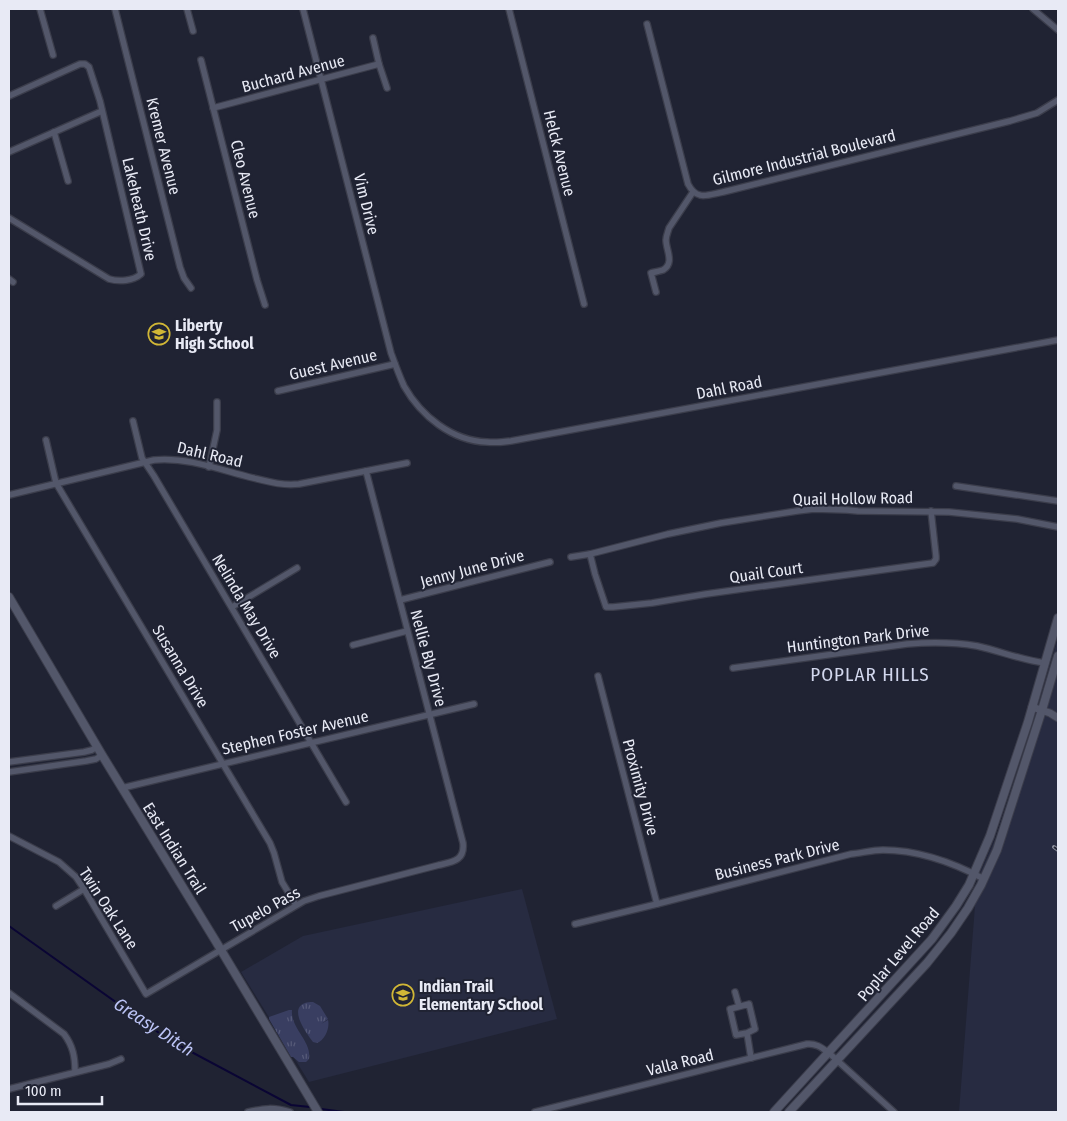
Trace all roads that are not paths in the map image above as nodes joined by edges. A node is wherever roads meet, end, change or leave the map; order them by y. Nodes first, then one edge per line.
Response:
1 (40, 9) edge
2 (115, 9) edge
3 (187, 9) edge
4 (303, 9) edge
5 (509, 9) edge
6 (1033, 9) edge
7 (648, 24) dead end
8 (1058, 30) edge
9 (193, 31) dead end
10 (373, 38) dead end
11 (53, 55) dead end
12 (200, 60) dead end
13 (379, 64) junction
14 (321, 80) junction
15 (387, 88) dead end
16 (9, 96) edge
17 (1058, 100) edge
18 (213, 108) junction
19 (102, 111) junction
20 (54, 132) junction
21 (9, 152) edge
22 (68, 181) dead end
23 (692, 192) junction
24 (9, 218) edge
25 (191, 288) dead end
26 (656, 292) dead end
27 (584, 304) dead end
28 (265, 305) dead end
29 (1058, 340) edge
30 (395, 364) junction
31 (278, 391) dead end
32 (217, 402) dead end
33 (416, 402) joint
34 (133, 421) dead end
35 (46, 440) dead end
36 (145, 463) junction
37 (407, 463) dead end
38 (209, 467) junction
39 (366, 471) junction
40 (56, 483) junction
41 (956, 486) dead end
42 (9, 494) edge
43 (1058, 501) edge
44 (931, 511) junction
45 (1058, 527) edge
46 (590, 554) junction
47 (571, 557) dead end
48 (550, 562) dead end
49 (297, 568) dead end
50 (9, 597) edge
51 (400, 600) junction
52 (232, 607) junction
53 (1058, 618) edge
54 (407, 631) junction
55 (353, 645) dead end
56 (1058, 656) edge
57 (1044, 663) junction
58 (733, 668) dead end
59 (598, 676) dead end
60 (474, 704) dead end
61 (1032, 707) junction
62 (1042, 710) junction
63 (430, 714) junction
64 (1058, 718) edge
65 (312, 742) junction
66 (97, 747) junction
67 (102, 756) junction
68 (9, 762) edge
69 (222, 763) junction
70 (9, 772) edge
71 (122, 788) junction
72 (346, 802) dead end
73 (9, 837) edge
74 (463, 852) joint
75 (974, 874) junction
76 (984, 879) junction
77 (84, 889) junction
78 (657, 904) junction
79 (296, 905) junction
80 (56, 906) dead end
81 (575, 924) dead end
82 (928, 944) junction
83 (221, 949) junction
84 (937, 952) junction
85 (735, 992) dead end
86 (9, 993) edge
87 (146, 994) joint
88 (739, 1006) junction
89 (747, 1032) junction
90 (829, 1053) junction
91 (751, 1058) junction
92 (121, 1059) dead end
93 (837, 1060) junction
94 (76, 1072) junction
95 (9, 1089) edge
96 (248, 1112) edge
97 (290, 1112) edge
98 (318, 1112) edge
99 (535, 1112) edge
100 (774, 1112) edge
101 (789, 1112) edge
102 (894, 1112) edge

1 - 11 street
2 - 25 street, Kremer Avenue
3 - 9 street
4 - 14 street, Vim Drive
5 - 27 street, Helck Avenue
6 - 8 street
7 - 23 street, Gilmore Industrial Boulevard
10 - 13 street
12 - 18 street, Cleo Avenue
13 - 14 street, Buchard Avenue
13 - 15 street
14 - 18 street, Buchard Avenue
14 - 30 street, Vim Drive
16 - 19 street
17 - 23 street, Gilmore Industrial Boulevard
18 - 28 street, Cleo Avenue
19 - 20 street
19 - 24 street, Lakeheath Drive
20 - 21 street
20 - 22 street
23 - 26 street
29 - 33 street, Dahl Road
30 - 31 street, Guest Avenue
30 - 33 street, Vim Drive
32 - 38 street
34 - 36 street, Nelinda May Drive
35 - 40 street, Susanna Drive
36 - 38 street, Dahl Road
36 - 40 street, Dahl Road
36 - 52 street, Nelinda May Drive
37 - 39 street, Dahl Road
38 - 39 street, Dahl Road
39 - 51 street, Nellie Bly Drive
40 - 42 street, Dahl Road
40 - 69 street, Susanna Drive
41 - 43 street
44 - 45 street, Quail Hollow Road
44 - 46 street, Quail Hollow Road
44 - 46 street, Quail Court
46 - 47 street
48 - 51 street, Jenny June Drive
49 - 52 street
50 - 66 main road, East Indian Trail
51 - 54 street, Nellie Bly Drive
52 - 65 street, Nelinda May Drive
53 - 57 main road, Poplar Level Road
54 - 55 street
54 - 63 street, Nellie Bly Drive
56 - 62 main road, Poplar Level Road
57 - 58 street, Huntington Park Drive
57 - 61 main road, Poplar Level Road
59 - 78 street, Proximity Drive
60 - 63 street, Stephen Foster Avenue
61 - 62 street
61 - 75 main road, Poplar Level Road
62 - 64 street
62 - 76 main road, Poplar Level Road
63 - 65 street, Stephen Foster Avenue
63 - 74 street, Nellie Bly Drive
65 - 69 street, Stephen Foster Avenue
65 - 72 street, Nelinda May Drive
66 - 67 main road, East Indian Trail
66 - 68 street
67 - 70 street
67 - 71 main road, East Indian Trail
69 - 71 street, Stephen Foster Avenue
69 - 79 street, Susanna Drive
71 - 83 main road, East Indian Trail
73 - 77 street, Twin Oak Lane
74 - 79 street, Tupelo Pass
75 - 76 street, Business Park Drive
75 - 78 street, Business Park Drive
75 - 82 main road, Poplar Level Road
76 - 84 main road, Poplar Level Road
77 - 80 street
77 - 87 street, Twin Oak Lane
78 - 81 street, Business Park Drive
79 - 83 street, Tupelo Pass
82 - 84 main road
82 - 90 main road, Poplar Level Road
83 - 87 street, Tupelo Pass
83 - 98 main road, East Indian Trail
84 - 93 main road, Poplar Level Road
85 - 88 street
86 - 94 street
88 - 89 street
88 - 89 street
89 - 91 street
90 - 91 street, Valla Road
90 - 93 street, Valla Road
90 - 100 main road, Poplar Level Road
91 - 99 street, Valla Road
92 - 94 street
93 - 101 main road, Poplar Level Road
93 - 102 street, Valla Road
94 - 95 street
96 - 97 street

